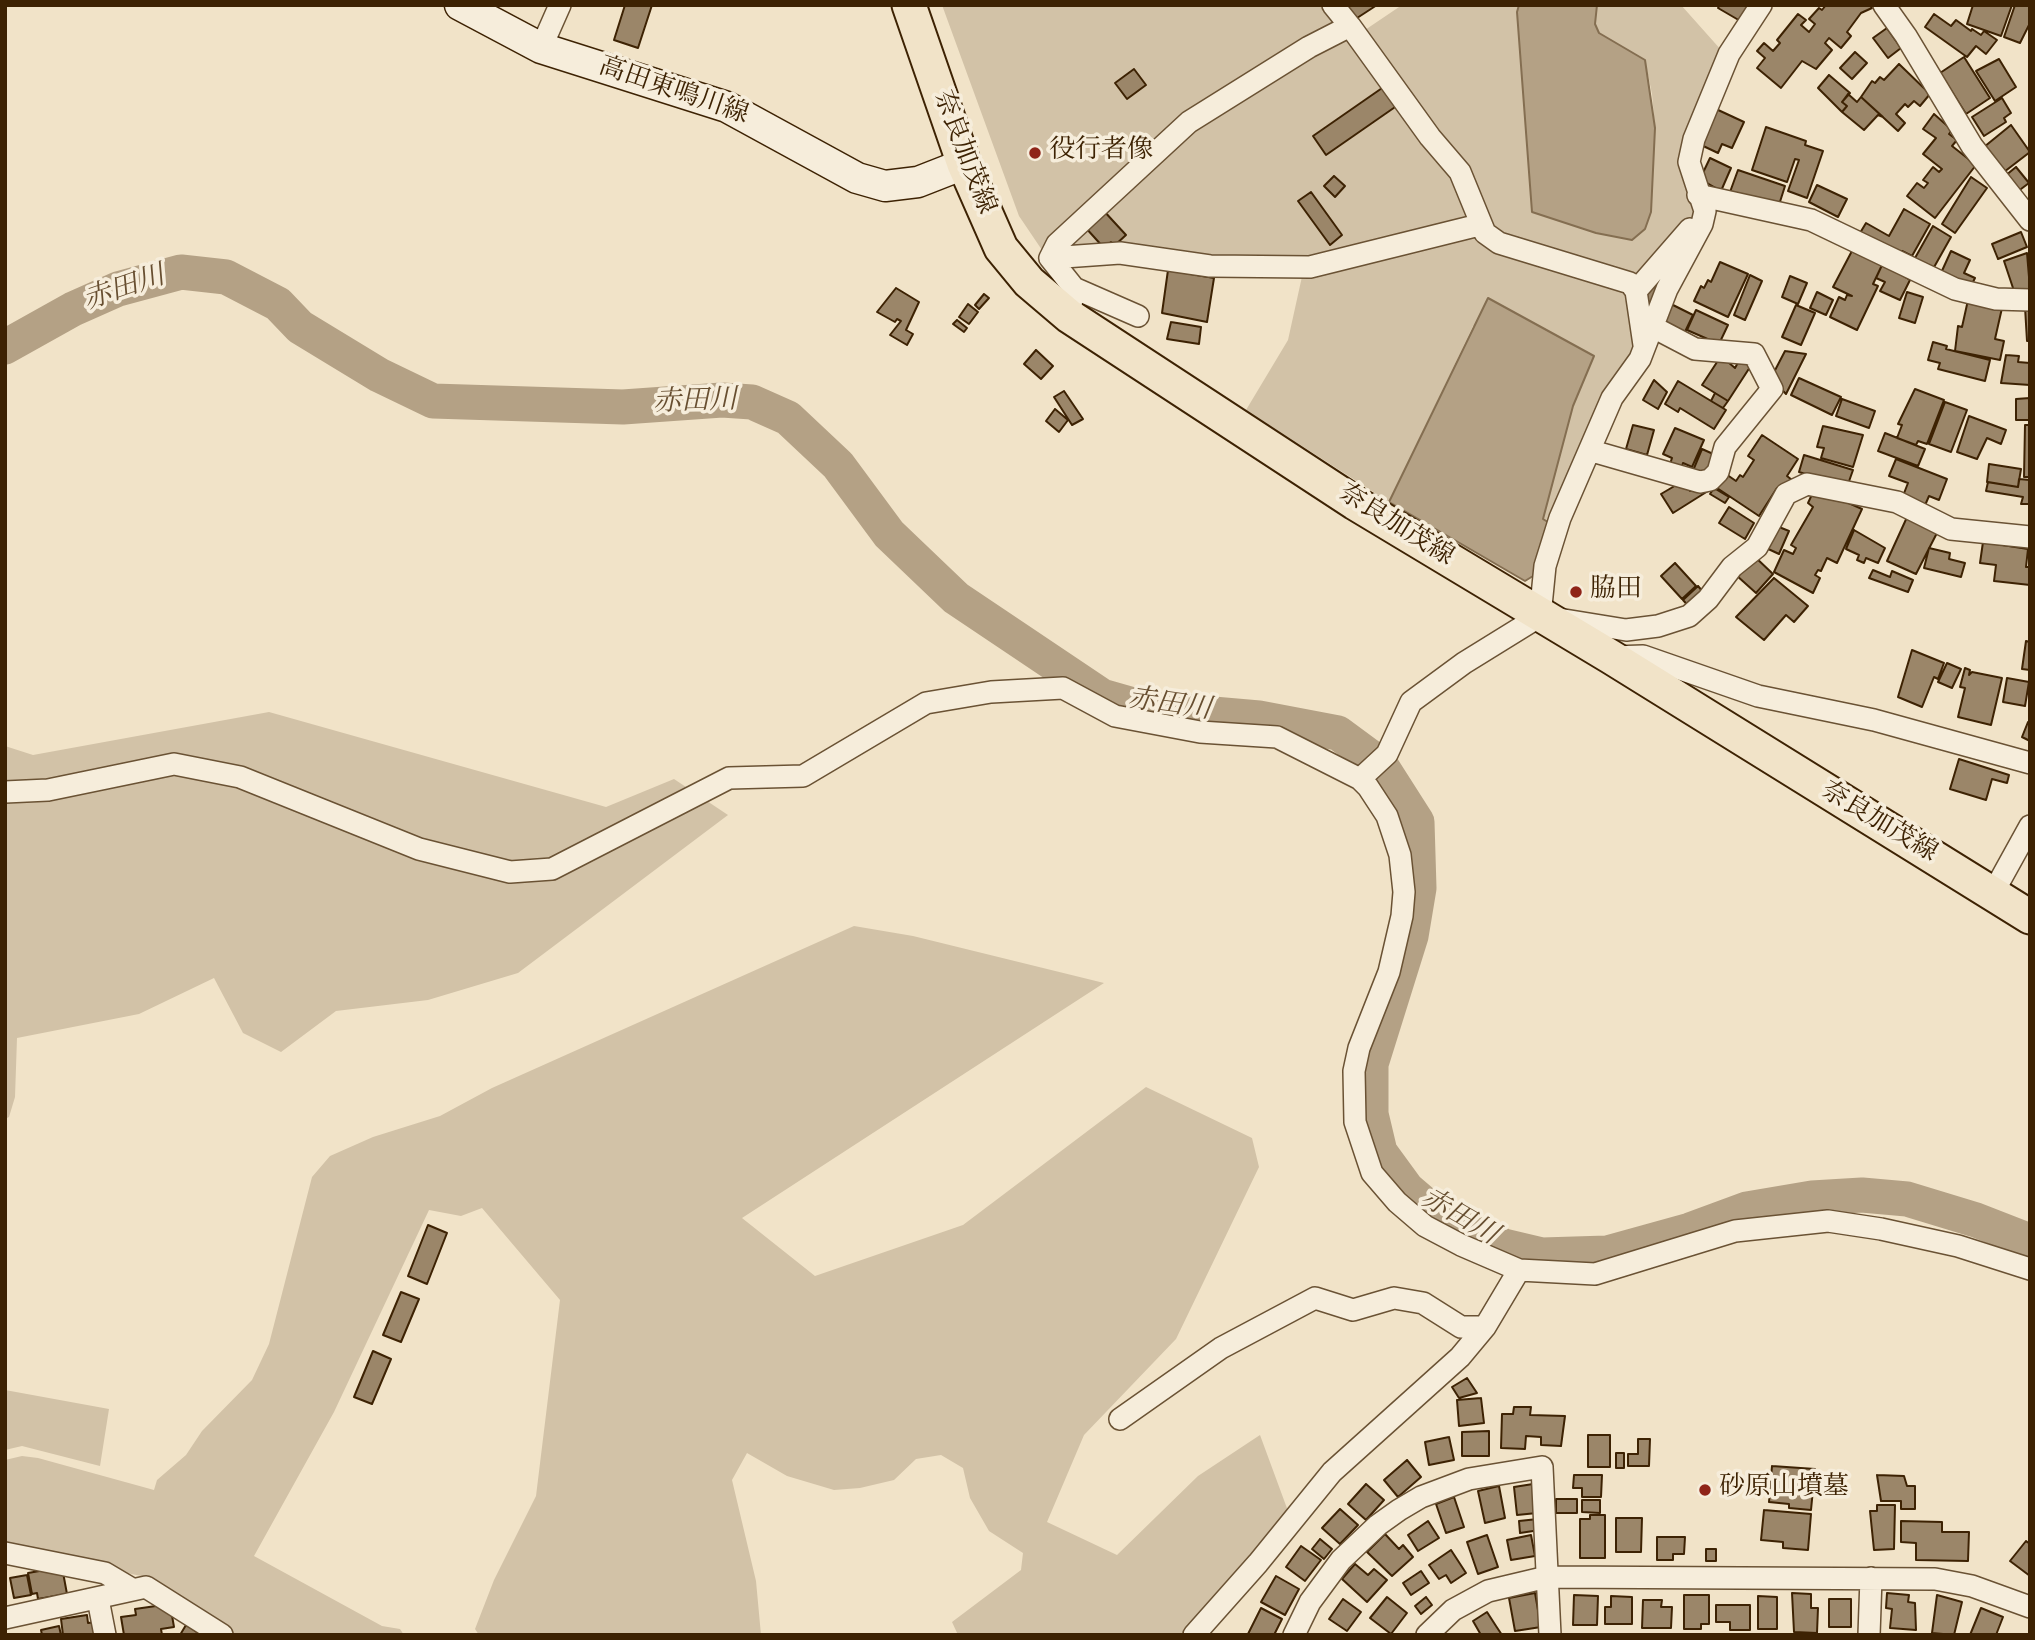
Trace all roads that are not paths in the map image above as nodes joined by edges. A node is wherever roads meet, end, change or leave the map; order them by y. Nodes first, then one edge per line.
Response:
1 (460, 5) edge
2 (560, 5) edge
3 (909, 5) edge
4 (1333, 5) edge
5 (1761, 5) edge
6 (1884, 5) edge
7 (1350, 26) junction
8 (541, 48) junction
9 (964, 164) junction
10 (1701, 203) junction
11 (2030, 220) edge
12 (1479, 225) junction
13 (1050, 258) junction
14 (1636, 291) junction
15 (2030, 300) edge
16 (1072, 302) junction
17 (1138, 316) dead end
18 (1649, 336) junction
19 (1592, 451) junction
20 (2030, 537) edge
21 (1541, 616) junction
22 (1611, 657) junction
23 (2030, 763) edge
24 (1360, 779) junction
25 (5, 792) edge
26 (2030, 825) edge
27 (1993, 893) junction
28 (2030, 916) edge
29 (2030, 1269) edge
30 (1519, 1270) junction
31 (1485, 1326) junction
32 (1121, 1419) dead end
33 (5, 1552) edge
34 (1547, 1577) junction
35 (1871, 1578) junction
36 (132, 1589) junction
37 (98, 1598) junction
38 (2030, 1607) edge
39 (5, 1618) edge
40 (106, 1635) edge
41 (222, 1635) edge
42 (1194, 1635) edge
43 (1294, 1635) edge
44 (1427, 1635) edge
45 (1550, 1635) edge
46 (1869, 1635) edge

1 - 8 main road, 高田東鳴川線
2 - 8 street
3 - 9 main road, 奈良加茂線
4 - 7 street
5 - 10 street
6 - 11 street
7 - 12 street
7 - 13 street
8 - 9 main road, 高田東鳴川線
9 - 16 main road, 奈良加茂線
10 - 14 street
10 - 15 street
10 - 18 street
12 - 13 street
12 - 14 street
13 - 16 street
14 - 18 street
16 - 17 street
16 - 21 main road, 奈良加茂線
18 - 19 street
18 - 19 street
19 - 21 street
20 - 21 street
21 - 22 main road, 奈良加茂線
21 - 24 street
22 - 23 street
22 - 27 main road, 奈良加茂線
24 - 25 street
24 - 30 street
26 - 27 street
27 - 28 main road, 奈良加茂線
29 - 30 street
30 - 31 street
31 - 32 street
31 - 42 street
33 - 36 street
34 - 35 street
34 - 43 street
34 - 44 street
34 - 45 street
35 - 38 street
35 - 46 street
36 - 37 street
36 - 41 street
37 - 39 street
37 - 40 street

